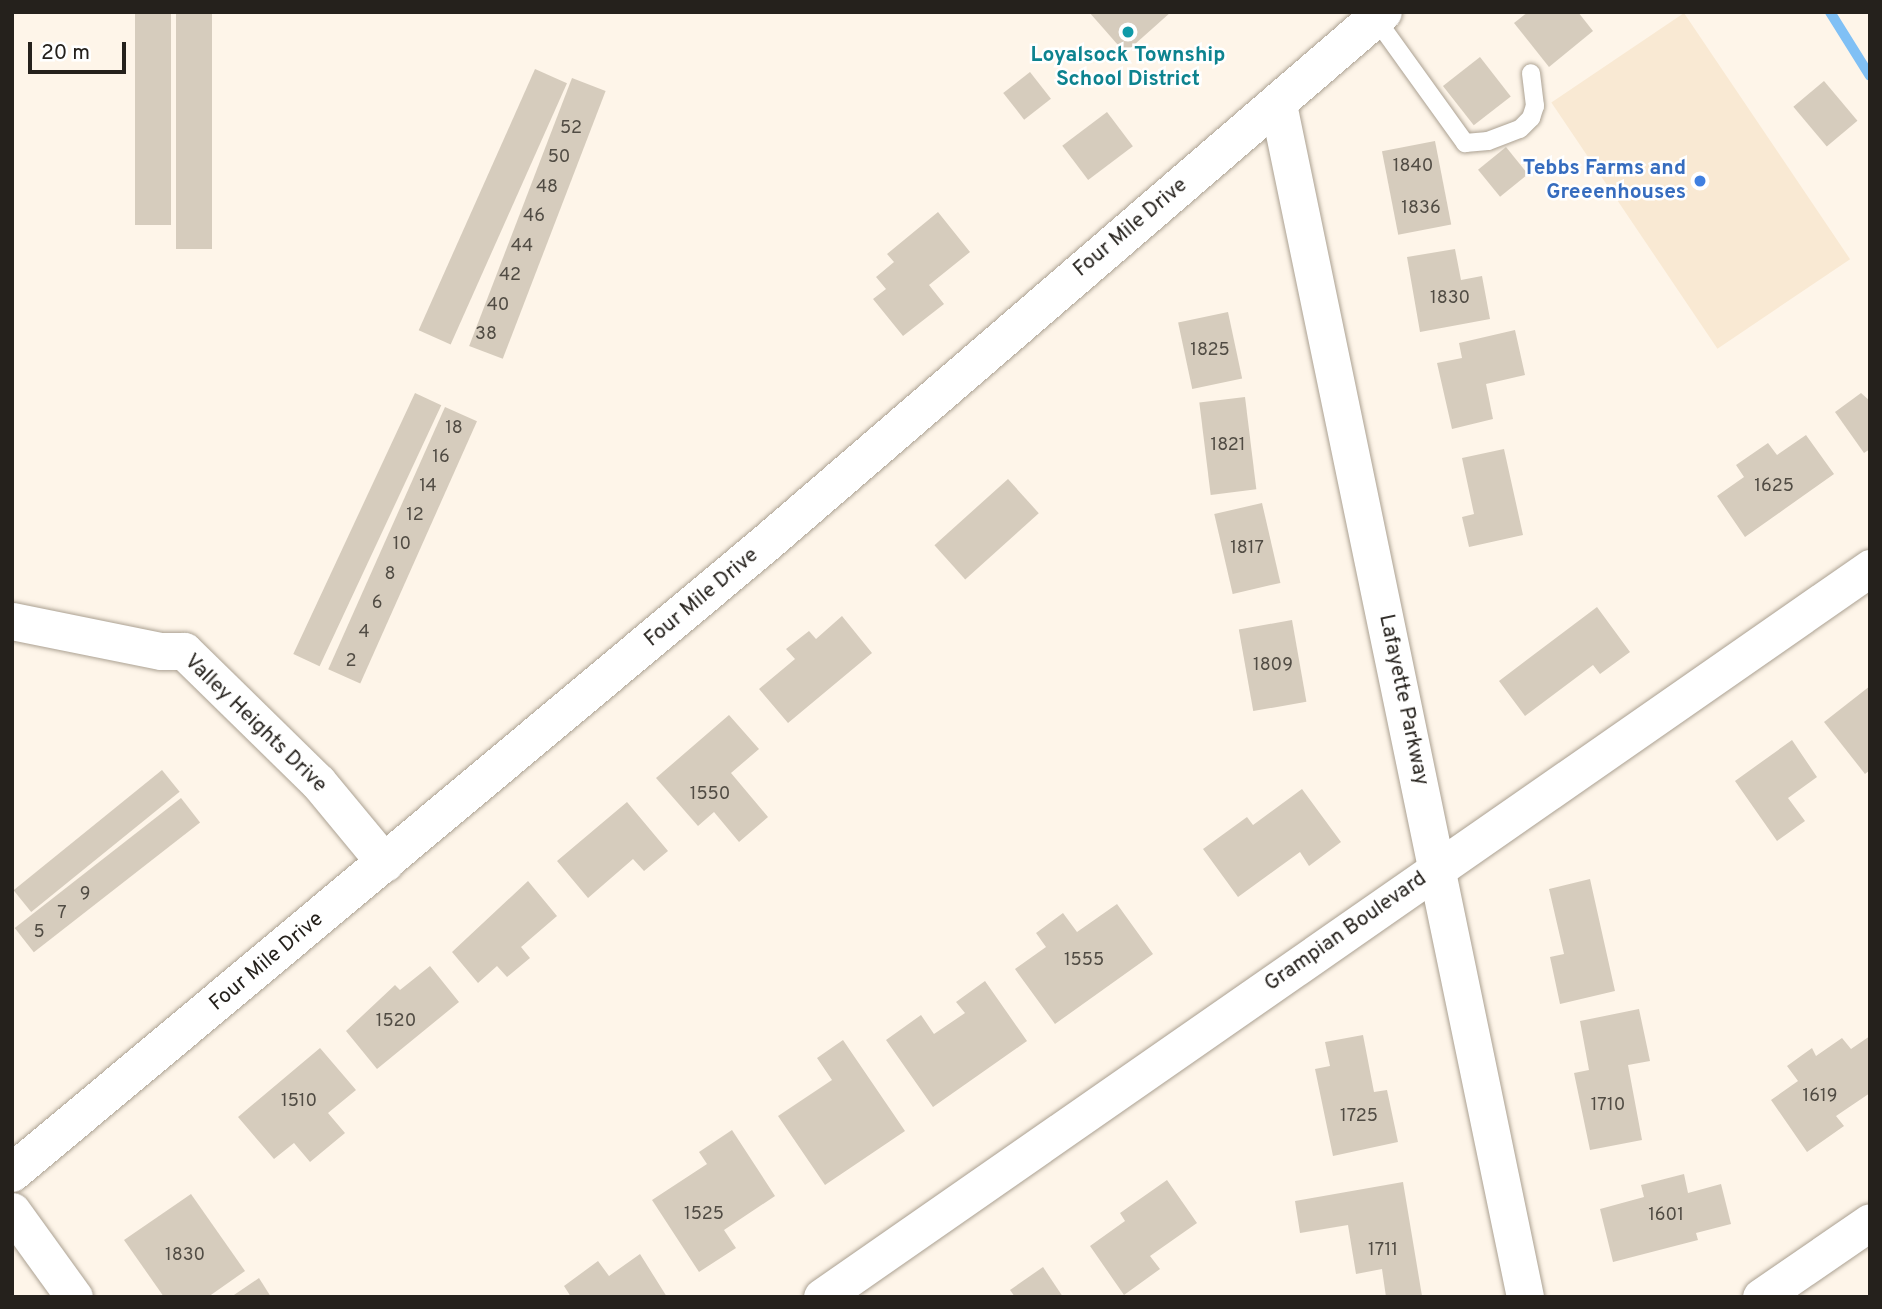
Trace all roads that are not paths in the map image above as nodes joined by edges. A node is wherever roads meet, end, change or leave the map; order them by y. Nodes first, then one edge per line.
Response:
1 (1379, 15) edge
2 (1531, 73) dead end
3 (1278, 104) junction
4 (1870, 568) edge
5 (12, 621) edge
6 (386, 863) junction
7 (1438, 867) junction
8 (12, 1173) edge
9 (12, 1211) edge
10 (1870, 1222) edge
11 (74, 1297) edge
12 (822, 1297) edge
13 (1525, 1297) edge
14 (1761, 1297) edge

1 - 2 lane
1 - 3 street, Four Mile Drive
3 - 6 street, Four Mile Drive
3 - 7 street, Lafayette Parkway
4 - 7 street, Grampian Boulevard
5 - 6 street, Valley Heights Drive
6 - 8 street, Four Mile Drive
7 - 12 street, Grampian Boulevard
7 - 13 street, Lafayette Parkway
9 - 11 street
10 - 14 street

